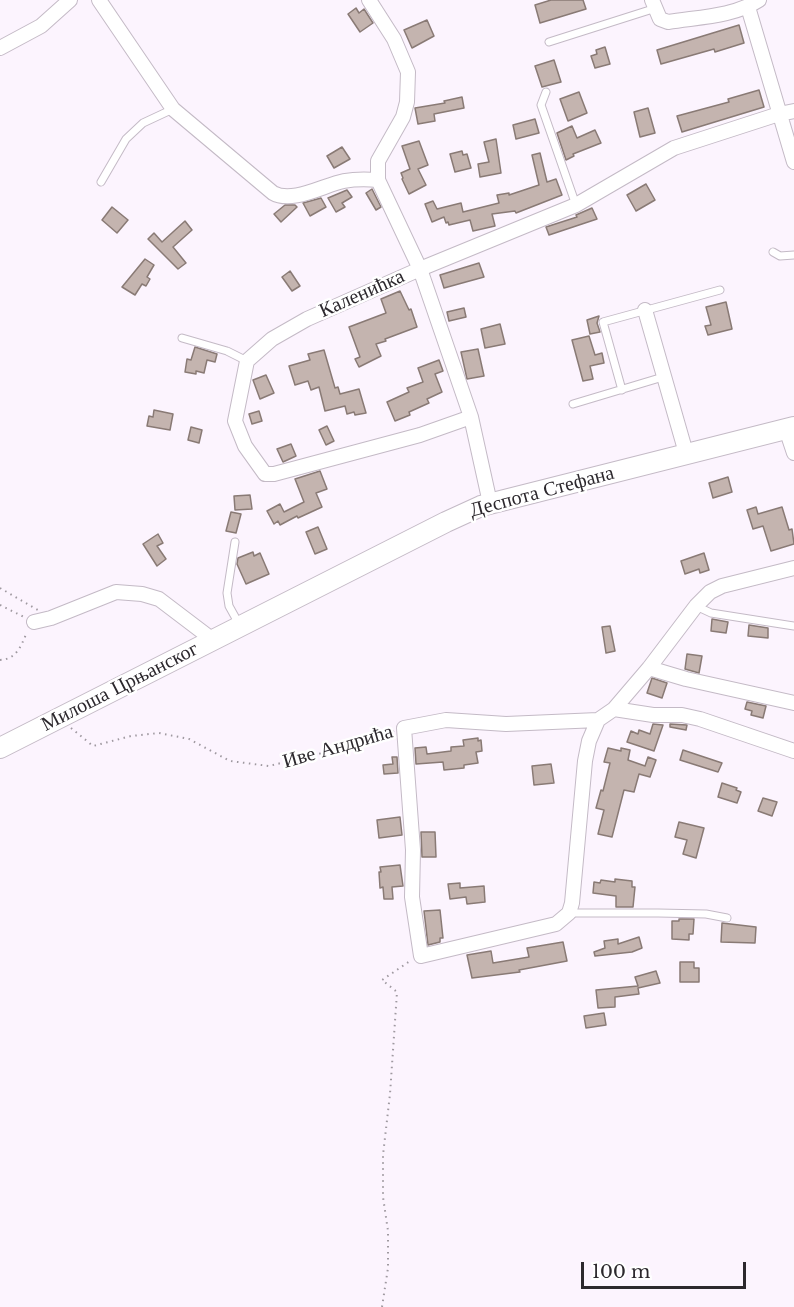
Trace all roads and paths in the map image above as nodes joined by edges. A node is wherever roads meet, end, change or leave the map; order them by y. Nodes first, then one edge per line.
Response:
1 (70, 0) edge
2 (99, 0) edge
3 (369, 0) edge
4 (654, 4) edge
5 (753, 4) edge
6 (549, 42) dead end
7 (0, 48) edge
8 (546, 92) dead end
9 (173, 109) junction
10 (794, 111) edge
11 (779, 114) junction
12 (794, 162) edge
13 (378, 180) junction
14 (101, 182) dead end
15 (576, 205) junction
16 (773, 252) dead end
17 (794, 255) edge
18 (420, 269) junction
19 (720, 290) dead end
20 (645, 310) junction
21 (182, 338) dead end
22 (247, 361) junction
23 (663, 377) junction
24 (622, 390) junction
25 (573, 404) dead end
26 (471, 417) junction
27 (790, 428) edge
28 (686, 453) junction
29 (794, 453) edge
30 (490, 503) junction
31 (234, 542) dead end
32 (794, 568) edge
33 (0, 588) edge
34 (0, 605) edge
35 (696, 606) junction
36 (39, 621) junction
37 (240, 626) junction
38 (794, 626) edge
39 (213, 640) junction
40 (0, 660) edge
41 (649, 668) junction
42 (794, 703) edge
43 (614, 710) junction
44 (60, 718) junction
45 (597, 720) junction
46 (404, 728) junction
47 (0, 748) edge
48 (794, 751) edge
49 (568, 913) junction
50 (727, 918) dead end
51 (421, 956) junction
52 (382, 1307) edge

1 - 7 street
2 - 9 street
3 - 13 street
4 - 5 street
4 - 6 lane
5 - 11 street
8 - 15 lane
9 - 13 street
9 - 14 lane
10 - 11 street, Каленићка
11 - 12 street
11 - 15 street, Каленићка
13 - 18 street
15 - 18 street, Каленићка
16 - 17 lane
18 - 22 street, Каленићка
18 - 26 street
19 - 20 lane
20 - 23 street
20 - 24 lane
21 - 22 lane
22 - 26 street
23 - 24 lane
23 - 28 street
24 - 25 lane
26 - 30 street
27 - 28 main road, Деспота Стефана
27 - 29 street
28 - 30 main road, Деспота Стефана
30 - 37 main road, Деспота Стефана
31 - 37 lane
32 - 35 street
33 - 36 path
34 - 36 path
35 - 38 lane
35 - 41 street
36 - 39 street
36 - 40 path
37 - 39 main road, Милоша Црњанског
39 - 44 main road, Милоша Црњанског
41 - 42 street
41 - 43 street
43 - 45 street
43 - 48 street
44 - 46 path, Иве Андрића
44 - 47 main road, Милоша Црњанског
45 - 46 street, Иве Андрића
45 - 49 street
46 - 51 street
49 - 50 lane
49 - 51 street
51 - 52 path

